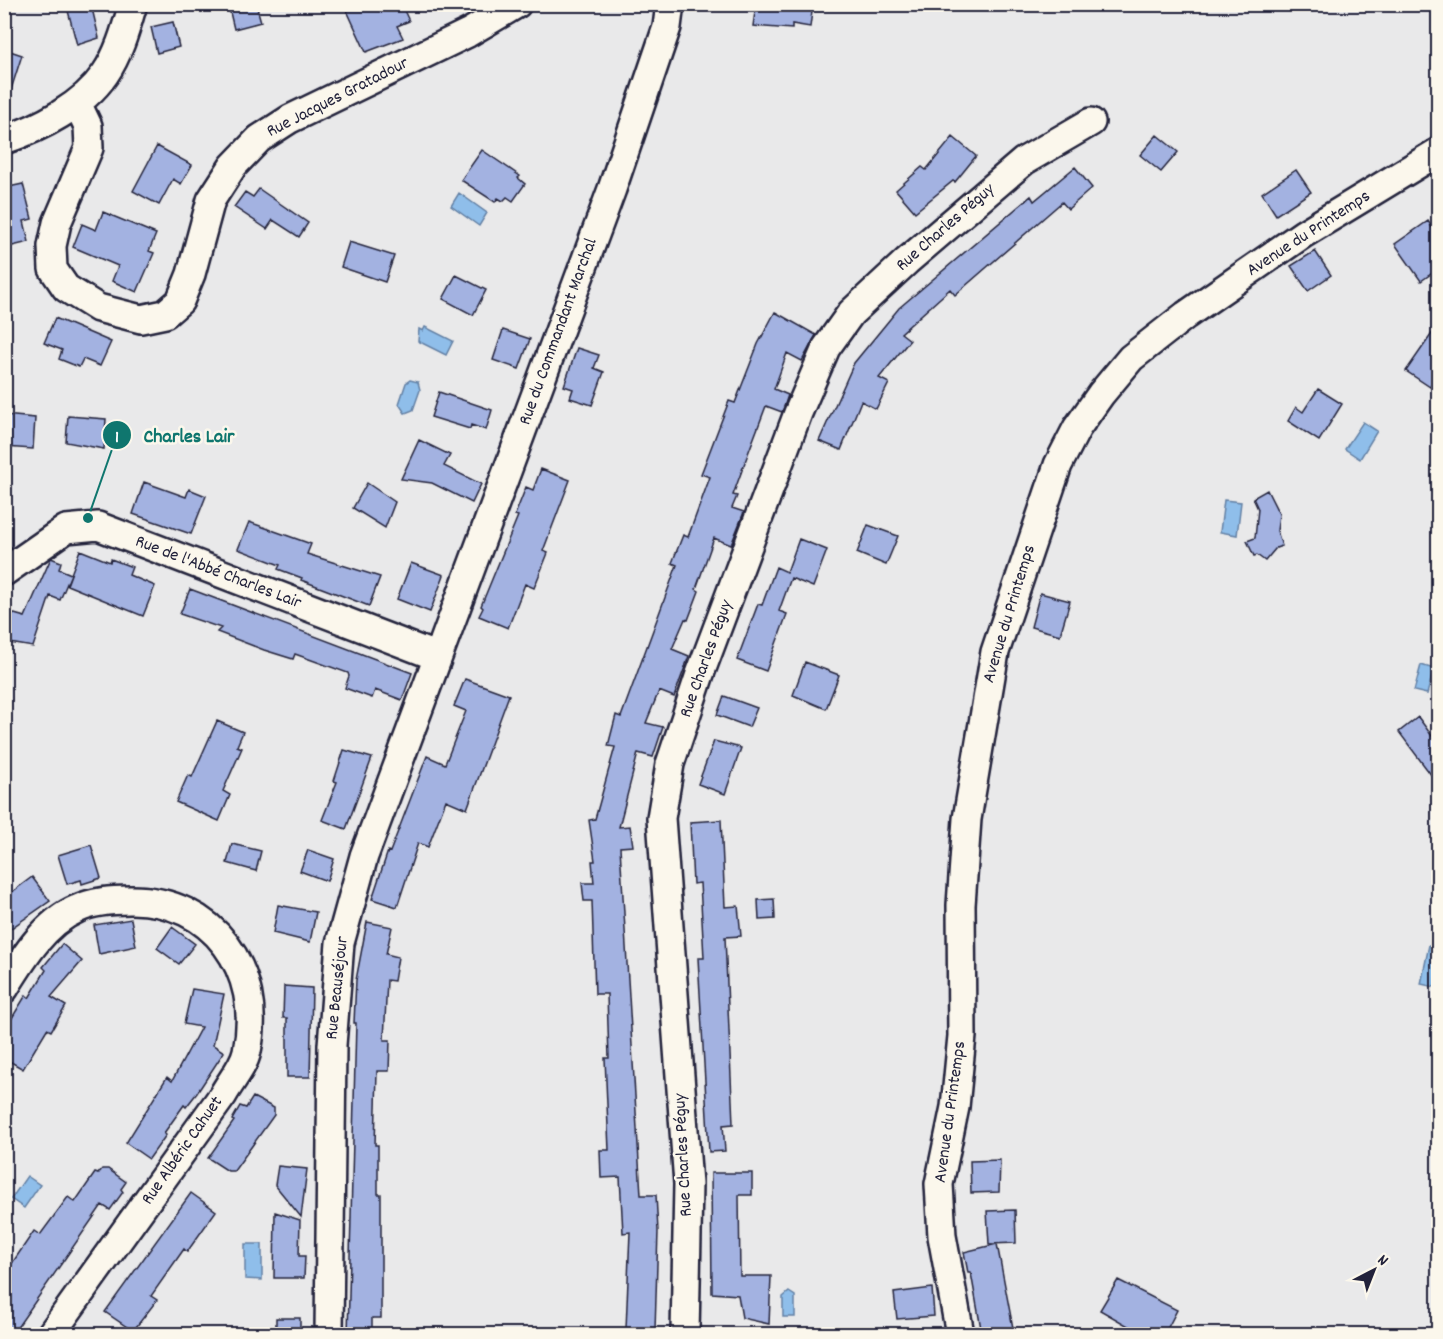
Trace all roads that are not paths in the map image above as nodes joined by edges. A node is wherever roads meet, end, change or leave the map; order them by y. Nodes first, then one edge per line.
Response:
1 (133, 4) edge
2 (517, 4) edge
3 (670, 4) edge
4 (77, 103) junction
5 (1091, 122) dead end
6 (4, 140) edge
7 (1438, 152) edge
8 (4, 572) edge
9 (438, 657) junction
10 (4, 989) edge
11 (51, 1335) edge
12 (329, 1335) edge
13 (685, 1335) edge
14 (960, 1335) edge

1 - 4 street
2 - 4 street, Rue Jacques Gratadour
3 - 9 street, Rue du Commandant Marchal
4 - 6 street
5 - 13 street, Rue Charles Péguy
7 - 14 street, Avenue du Printemps
8 - 9 street, Rue de l'Abbé Charles Lair
9 - 12 street, Rue Beauséjour
10 - 11 street, Rue Albéric Cahuet

